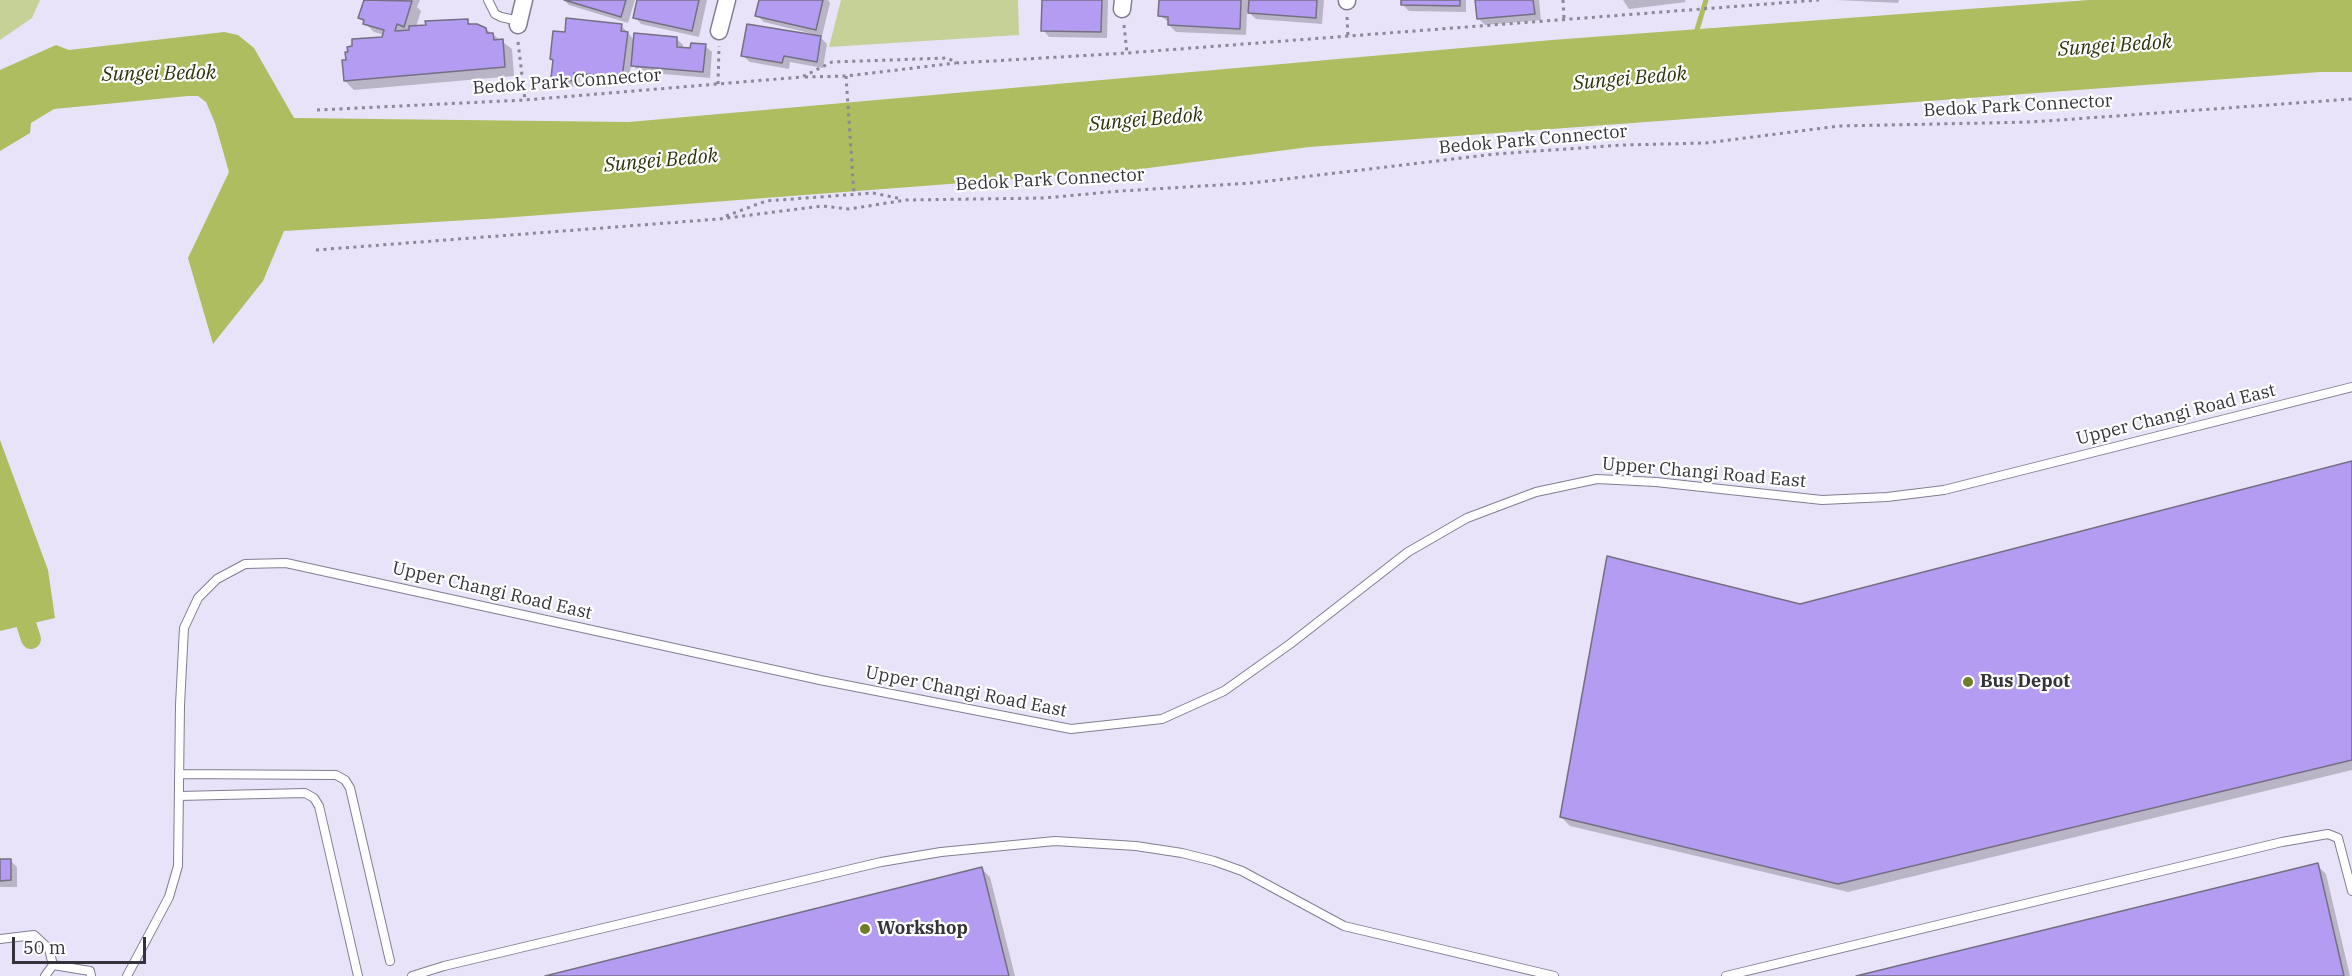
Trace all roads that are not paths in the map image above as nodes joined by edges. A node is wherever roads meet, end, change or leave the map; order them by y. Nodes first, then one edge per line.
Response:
1 (488, 0) edge
2 (524, 0) edge
3 (727, 0) edge
4 (518, 23) joint
5 (719, 31) road end
6 (2352, 387) edge
7 (179, 774) junction
8 (179, 796) junction
9 (2352, 891) edge
10 (0, 939) edge
11 (390, 961) dead end
12 (53, 965) junction
13 (45, 976) edge
14 (92, 976) edge
15 (127, 976) edge
16 (358, 976) edge
17 (412, 976) edge
18 (1554, 976) edge
19 (1726, 976) edge

1 - 4 lane
2 - 4 street
3 - 5 street
6 - 7 lane, Upper Changi Road East
7 - 8 lane, Upper Changi Road East
7 - 11 lane
8 - 15 lane, Upper Changi Road East
8 - 16 lane
9 - 19 lane
10 - 12 lane
12 - 13 lane
12 - 14 lane
17 - 18 lane

